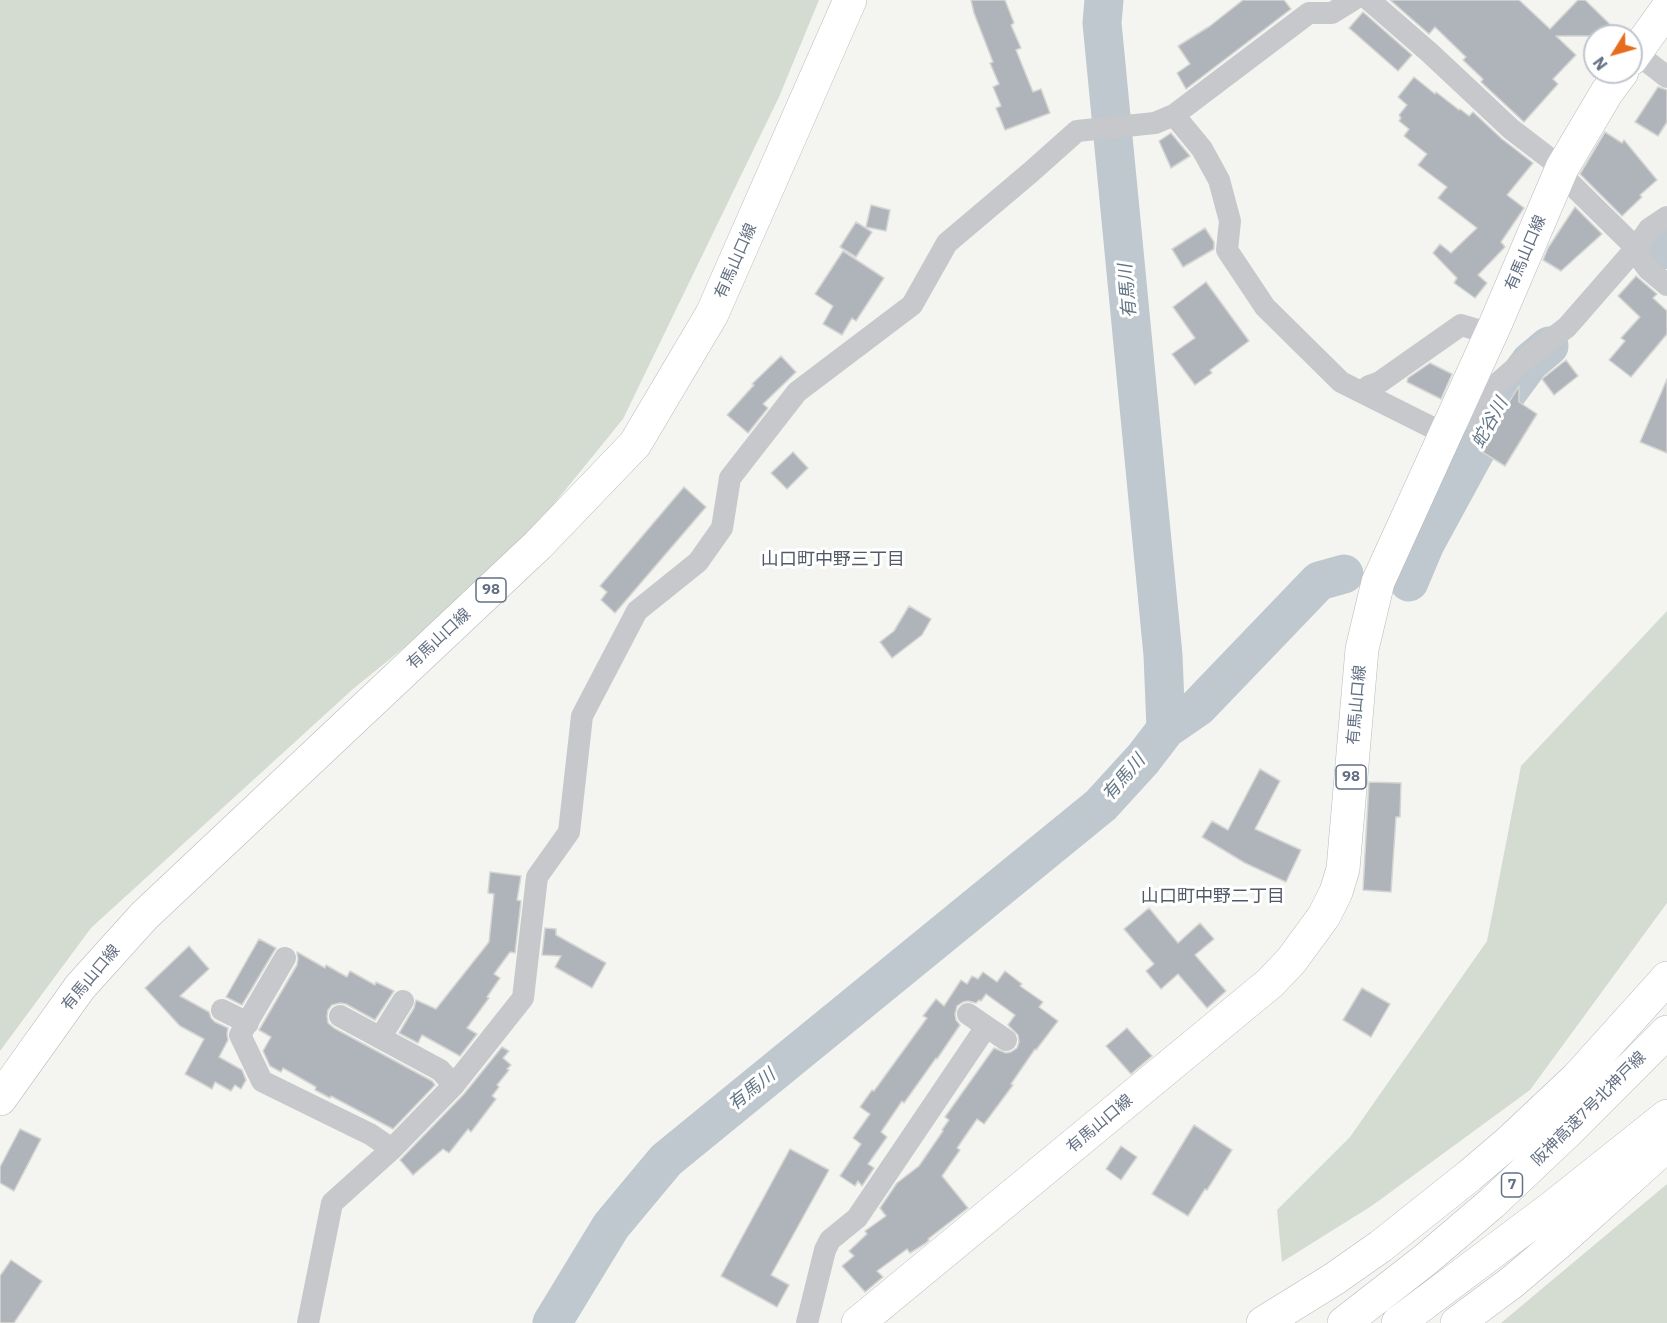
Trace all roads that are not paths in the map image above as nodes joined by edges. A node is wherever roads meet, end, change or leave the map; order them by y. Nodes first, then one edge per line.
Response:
1 (850, 0) edge
2 (1353, 0) edge
3 (1369, 0) edge
4 (1667, 9) edge
5 (1643, 42) edge
6 (1643, 67) edge
7 (1667, 77) edge
8 (1613, 84) edge
9 (1164, 119) junction
10 (1562, 168) junction
11 (1667, 217) edge
12 (1636, 248) junction
13 (1667, 285) edge
14 (1491, 334) junction
15 (1364, 393) junction
16 (1449, 424) junction
17 (285, 958) dead end
18 (1667, 978) edge
19 (403, 1001) dead end
20 (222, 1010) dead end
21 (340, 1016) dead end
22 (248, 1023) junction
23 (1667, 1032) edge
24 (380, 1038) junction
25 (1006, 1040) dead end
26 (454, 1085) junction
27 (2, 1097) edge
28 (1667, 1116) edge
29 (1667, 1145) edge
30 (392, 1149) junction
31 (309, 1323) edge
32 (807, 1323) edge
33 (858, 1323) edge
34 (1263, 1323) edge
35 (1344, 1323) edge
36 (1398, 1323) edge
37 (1458, 1323) edge

1 - 27 main road, 有馬山口線 / 98
2 - 9 street
3 - 10 street
4 - 5 main road, 有馬山口線 / 98
6 - 7 street
8 - 10 main road, 有馬山口線 / 98
9 - 15 street
9 - 26 street
10 - 12 street
10 - 14 main road, 有馬山口線 / 98
11 - 12 street
12 - 13 street
12 - 16 street
14 - 15 street
14 - 16 main road, 有馬山口線 / 98
15 - 16 street
16 - 33 main road, 有馬山口線 / 98
17 - 22 street
18 - 34 main road
19 - 24 street
20 - 22 street
21 - 24 street
22 - 30 street
23 - 35 main road, 阪神高速7号北神戸線 / 7
24 - 26 street
25 - 32 street
26 - 30 street
28 - 36 main road
29 - 37 main road
30 - 31 street

